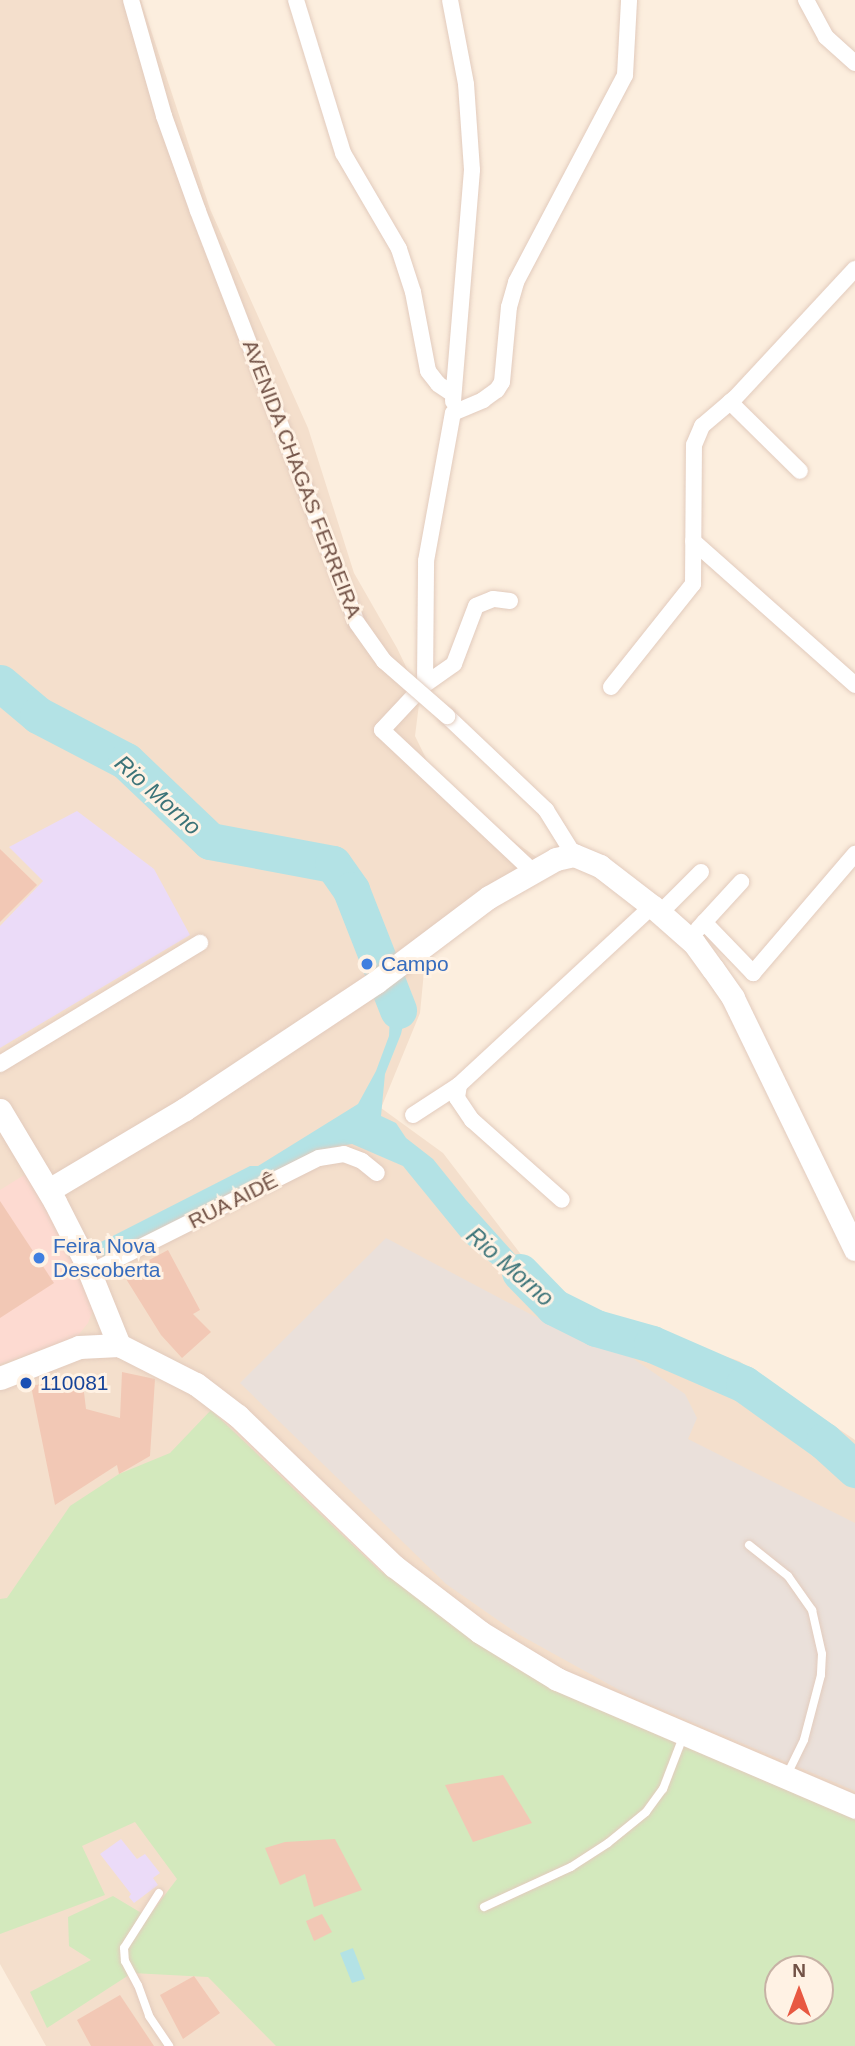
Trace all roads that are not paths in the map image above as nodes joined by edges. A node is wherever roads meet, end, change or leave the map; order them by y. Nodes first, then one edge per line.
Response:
1 (131, 0) edge
2 (296, 0) edge
3 (450, 0) edge
4 (807, 0) edge
5 (630, 1) edge
6 (855, 63) edge
7 (855, 269) edge
8 (453, 394) junction
9 (730, 402) junction
10 (453, 413) junction
11 (800, 471) dead end
12 (693, 541) junction
13 (510, 601) dead end
14 (425, 684) junction
15 (855, 685) edge
16 (611, 687) dead end
17 (855, 854) edge
18 (574, 855) junction
19 (533, 872) junction
20 (701, 872) dead end
21 (741, 882) dead end
22 (656, 909) junction
23 (696, 930) junction
24 (200, 943) dead end
25 (0, 1063) edge
26 (459, 1085) junction
27 (0, 1110) edge
28 (412, 1115) dead end
29 (377, 1173) dead end
30 (49, 1190) junction
31 (562, 1200) dead end
32 (855, 1249) edge
33 (89, 1273) junction
34 (119, 1345) junction
35 (0, 1378) edge
36 (749, 1545) dead end
37 (684, 1734) junction
38 (786, 1777) junction
39 (855, 1807) edge
40 (159, 1893) dead end
41 (484, 1907) dead end
42 (169, 2046) edge

1 - 18 street, AVENIDA CHAGAS FERREIRA, bridge
2 - 8 street
3 - 8 street
4 - 6 street
5 - 10 street
7 - 9 street
8 - 10 street
9 - 11 street
9 - 12 street
10 - 14 street
12 - 15 street
12 - 16 street
13 - 14 street
14 - 19 street
17 - 23 street
18 - 19 main road
18 - 22 main road
19 - 30 main road
20 - 22 street
21 - 23 street
22 - 23 main road
22 - 26 street
23 - 32 main road
24 - 25 street
26 - 28 street
26 - 31 street
27 - 30 main road
29 - 33 street, RUA AIDÊ
30 - 33 main road
33 - 34 main road
34 - 35 main road
34 - 37 main road
36 - 38 lane
37 - 38 main road
37 - 41 lane
38 - 39 main road
40 - 42 lane

